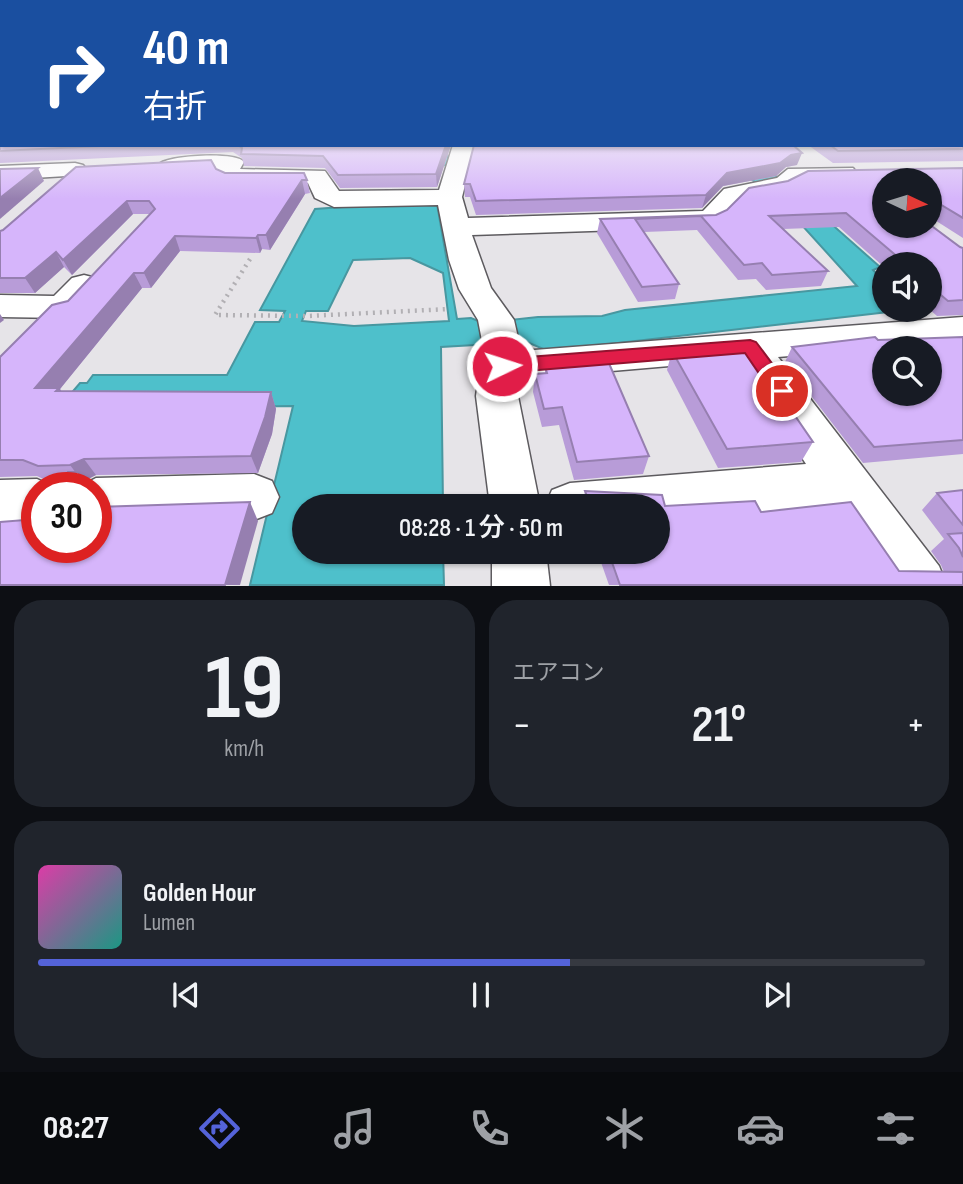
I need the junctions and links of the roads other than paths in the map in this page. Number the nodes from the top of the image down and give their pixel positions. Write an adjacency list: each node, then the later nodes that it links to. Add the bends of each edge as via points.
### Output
1 (799, 152): 8 (street)
2 (461, 157): 10 (street)
3 (141, 167): 10 (street, via 233,162 227,173 230,176 317,176 324,193 334,199)
4 (101, 169): 5 (street)
5 (75, 170): 6 (street); 9 (street)
6 (0, 173)
7 (868, 173): 8 (street)
8 (827, 174): 11 (street, via 796,174 768,187 733,194 711,219)
9 (47, 195)
10 (449, 197): 11 (street)
11 (455, 227): 15 (street, via 475,289)
12 (108, 260): 13 (street, via 63,307)
13 (0, 306)
14 (963, 329): 16 (street)
15 (500, 344): 16 (street); 18 (street, via 497,396)
16 (750, 346): 17 (street)
17 (846, 482): 20 (street); 26 (street)
18 (513, 494)
19 (254, 497): 21 (street)
20 (670, 497)
21 (112, 501)
22 (21, 502): 23 (street)
23 (0, 503)
24 (520, 564): 25 (street)
25 (521, 586)
26 (919, 586)

